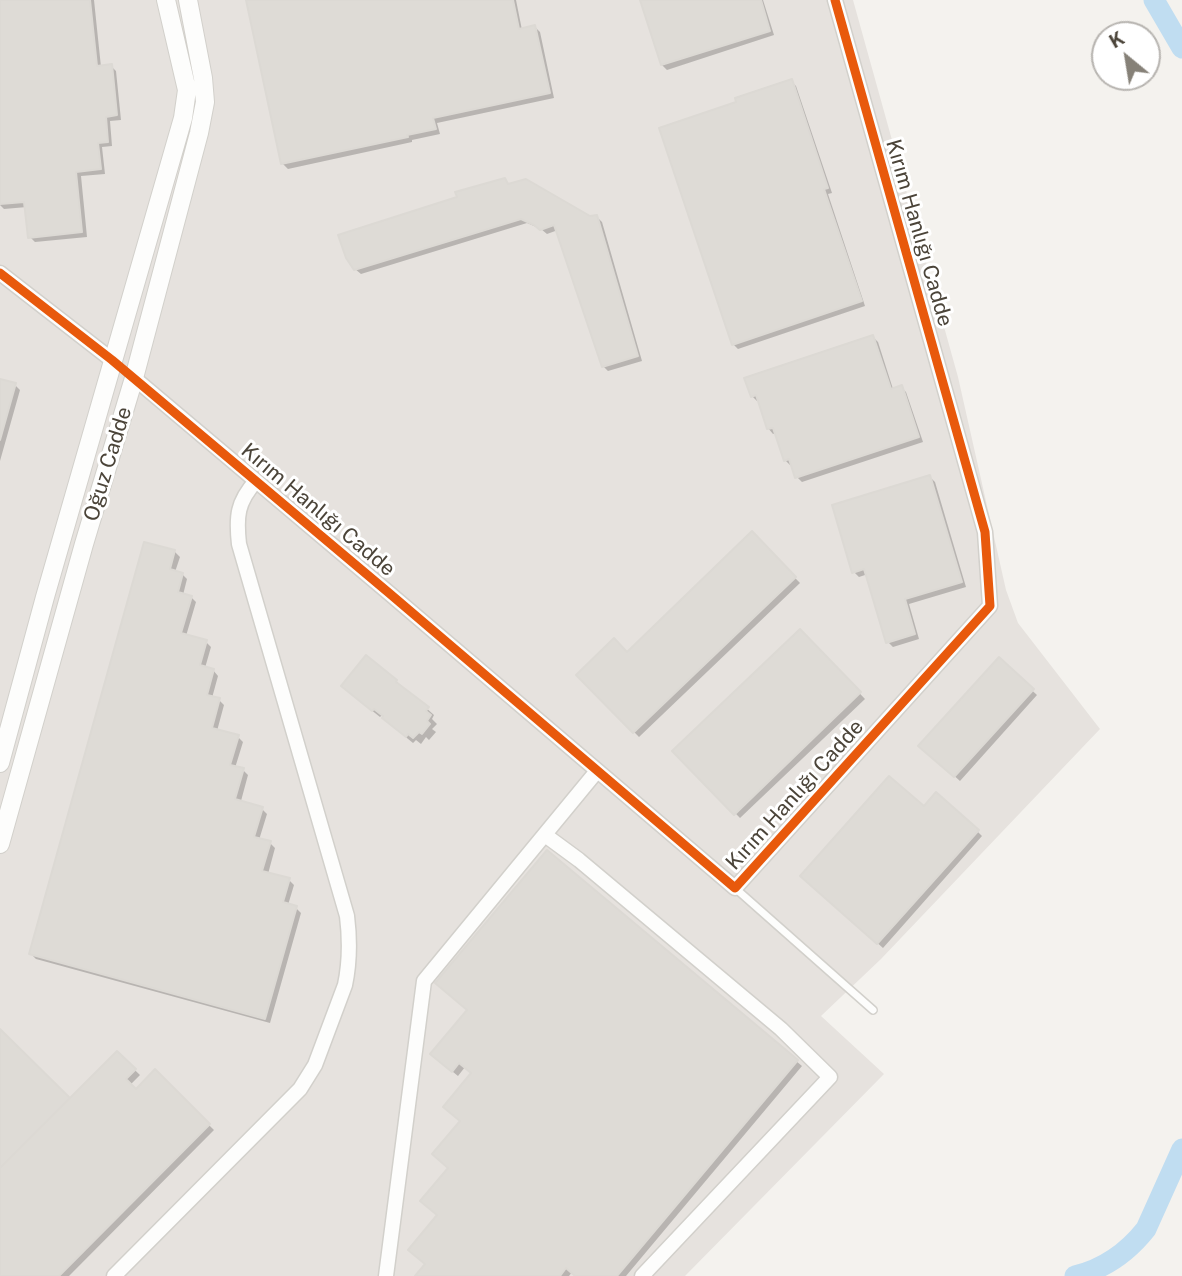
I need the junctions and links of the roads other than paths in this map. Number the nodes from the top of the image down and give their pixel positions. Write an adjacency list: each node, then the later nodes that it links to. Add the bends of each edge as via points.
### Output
1 (166, 0): 5 (street, Oğuz Cadde, via 187,90 183,118)
2 (188, 0): 6 (street, Oğuz Cadde, via 205,102)
3 (835, 0): 12 (street, Kırım Hanlığı Cadde, via 985,532 990,606)
4 (0, 273): 5 (street)
5 (112, 360): 6 (street); 8 (street, Oğuz Cadde)
6 (134, 378): 7 (street, Kırım Hanlığı Cadde); 11 (street, Oğuz Cadde)
7 (256, 481): 9 (street, Kırım Hanlığı Cadde); 14 (street, via 239,509 239,544 345,909 350,941 345,985 316,1065 300,1089)
8 (0, 763)
9 (597, 771): 10 (street); 12 (street, Kırım Hanlığı Cadde)
10 (545, 835): 15 (street, via 425,981); 16 (street, via 781,1029 830,1077)
11 (0, 844)
12 (735, 888): 13 (lane)
13 (873, 1010)
14 (114, 1276)
15 (386, 1276)
16 (642, 1276)

